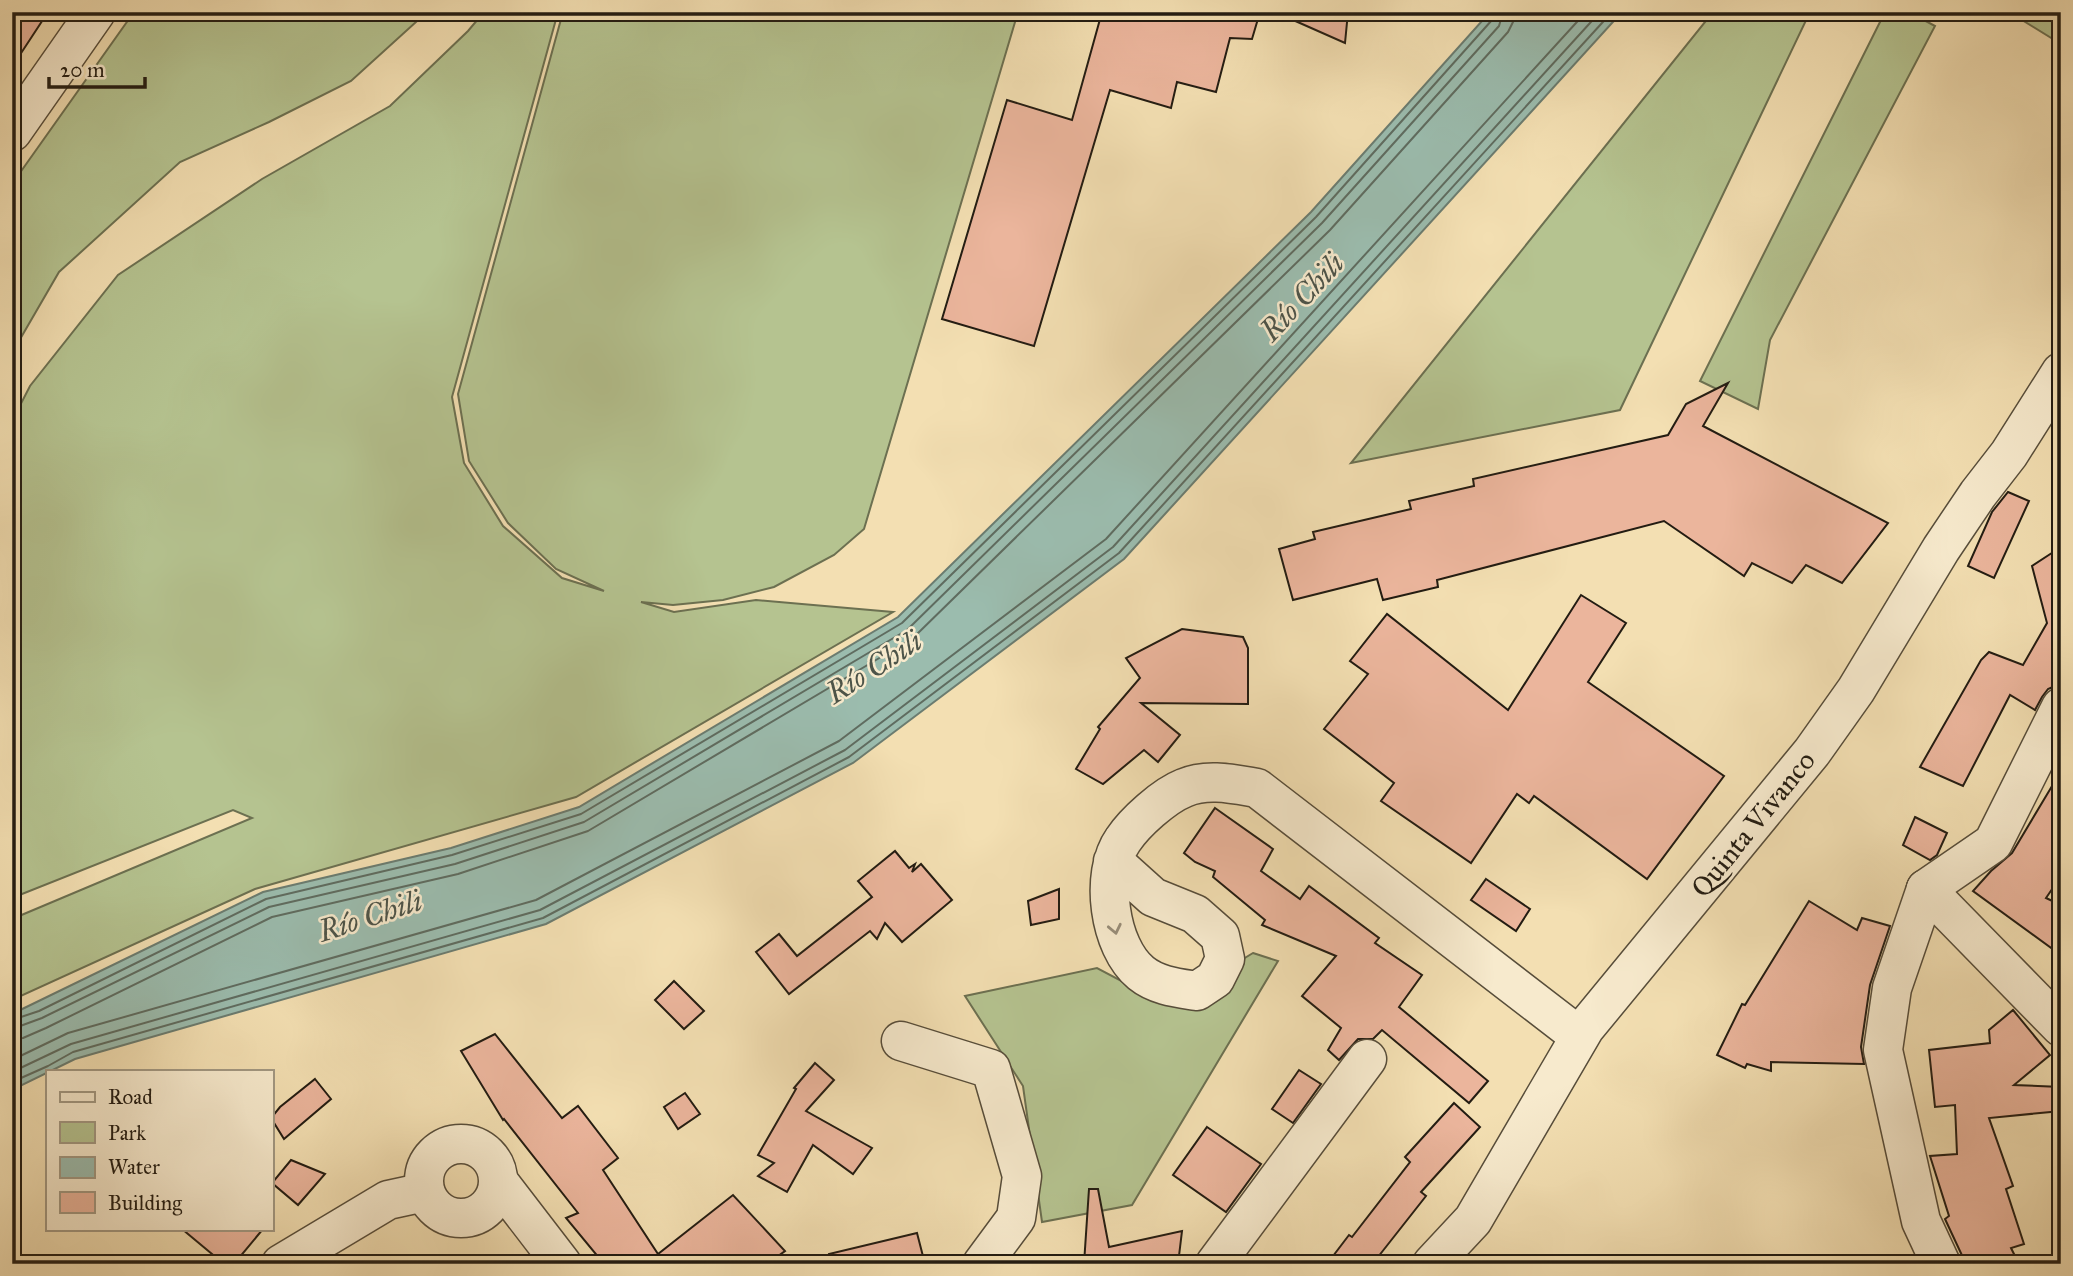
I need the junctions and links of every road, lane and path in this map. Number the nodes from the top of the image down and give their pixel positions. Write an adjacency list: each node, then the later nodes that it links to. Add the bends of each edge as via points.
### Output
1 (96, 12): 2 (street)
2 (12, 132)
3 (2061, 372): 8 (street, Quinta Vivanco, via 1812,752)
4 (2061, 707): 6 (street, via 1993,843)
5 (1113, 861): 8 (street, via 1131,831 1157,805 1184,788 1218,781 1257,788)
6 (1926, 889): 7 (street); 18 (street, via 1892,988 1883,1050 1922,1221)
7 (2061, 1027)
8 (1579, 1036): 17 (street, Quinta Vivanco, via 1473,1220)
9 (901, 1041): 15 (street, via 990,1069 1022,1176 1016,1218)
10 (1367, 1059): 16 (street)
11 (499, 1182): 12 (street, via 497,1194 483,1212 460,1219 438,1211); 12 (street, via 491,1158 481,1149 456,1143 443,1147 426,1166); 14 (street)
12 (425, 1192): 13 (street, via 388,1200)
13 (281, 1264)
14 (562, 1264)
15 (982, 1264)
16 (1215, 1264)
17 (1432, 1264)
18 (1941, 1264)

